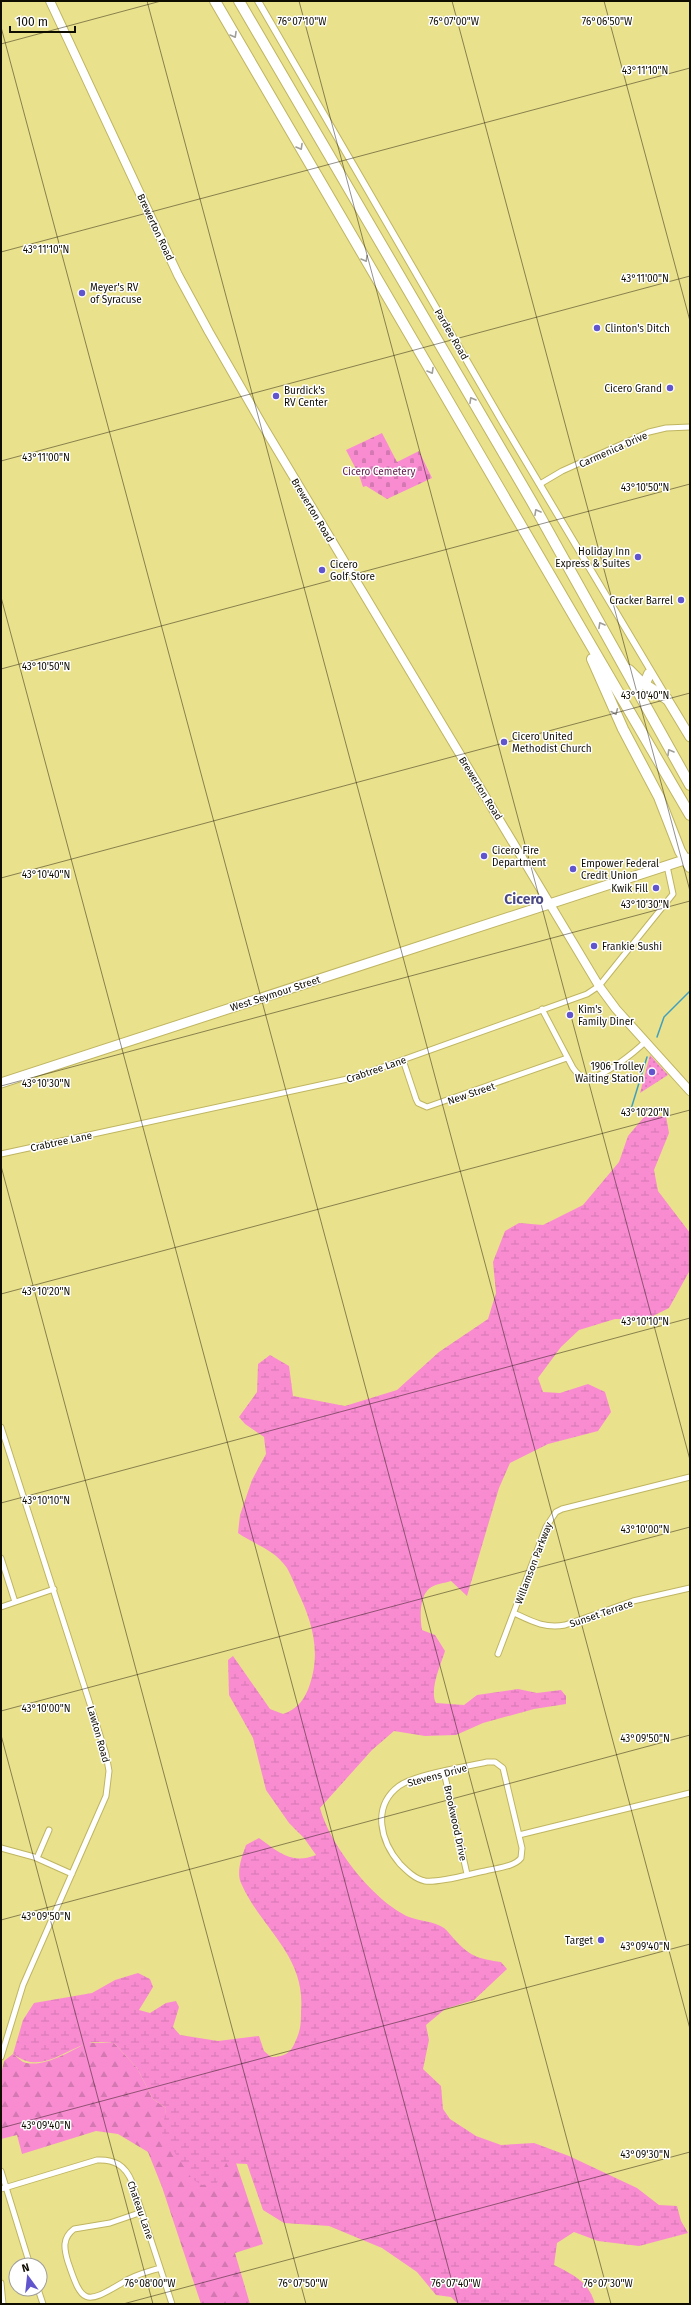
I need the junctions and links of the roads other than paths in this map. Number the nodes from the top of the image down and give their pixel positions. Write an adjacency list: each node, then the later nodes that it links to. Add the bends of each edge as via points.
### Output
1 (50, 1): 18 (main road, Brewerton Road, via 178,275 209,332)
2 (215, 1): 7 (highway, one-way to 7)
3 (239, 1): 8 (highway, one-way to 3, via 532,502)
4 (258, 1): 6 (street, Pardee Road)
5 (690, 427): 6 (street, Carmenica Drive, via 649,432 562,471)
6 (540, 484): 9 (street, Pardee Road)
7 (577, 624): 15 (highway); 16 (highway, one-way to 16, via 622,729 659,797)
8 (613, 648): 10 (highway); 14 (highway, one-way to 8)
9 (648, 670): 10 (highway, via 646,681); 11 (street, Pardee Road)
10 (641, 682): 11 (highway)
11 (664, 696): 12 (highway, Pardee Road); 13 (street, Pardee Road)
12 (690, 737)
13 (690, 743)
14 (690, 785)
15 (690, 815)
16 (688, 862): 17 (highway, West Seymour Street)
17 (667, 866): 18 (highway, West Seymour Street); 19 (street, Crabtree Lane, via 673,894)
18 (550, 903): 19 (main road, Brewerton Road); 24 (highway, West Seymour Street)
19 (599, 986): 20 (street, Crabtree Lane, via 587,994); 21 (main road, Brewerton Road, via 616,1009)
20 (542, 1009): 22 (street); 23 (street, Crabtree Lane)
21 (646, 1041): 22 (street, via 632,1053 590,1078 578,1074); 25 (main road, Brewerton Road)
22 (567, 1058): 23 (street, New Street, via 427,1107 418,1103)
23 (403, 1060): 26 (street, Crabtree Lane, via 319,1087)
24 (1, 1083)
25 (690, 1090)
26 (1, 1154)
27 (1, 1427): 31 (street, Lawton Road)
28 (690, 1477): 34 (street, Willamson Parkway, via 562,1508 556,1512 546,1527)
29 (1, 1558): 32 (street)
30 (690, 1588): 34 (street, Sunset Terrace, via 641,1599 552,1628)
31 (54, 1589): 32 (street); 42 (street, Lawton Road, via 106,1754 109,1771 106,1796)
32 (15, 1602): 33 (street)
33 (1, 1607)
34 (514, 1613): 35 (street, Willamson Parkway)
35 (498, 1654)
36 (444, 1772): 39 (street, Stevens Drive, via 487,1762 500,1765 506,1777); 43 (street, Brookwood Drive); 43 (street, Stevens Drive, via 405,1782 392,1793 383,1808 383,1835 396,1858 406,1870 418,1878 425,1881)
37 (690, 1793): 39 (street)
38 (49, 1830): 41 (street)
39 (519, 1835): 43 (street, Stevens Drive, via 522,1855 519,1861)
40 (1, 1848): 41 (street)
41 (37, 1858): 42 (street)
42 (72, 1874): 44 (street, Lawton Road, via 23,1985)
43 (467, 1874)
44 (1, 2058)
45 (1, 2171): 46 (street)
46 (3, 2189): 47 (street, Chateau Lane, via 96,2160 105,2160 119,2163 128,2173); 48 (street)
47 (142, 2212): 49 (street, Chateau Lane); 49 (street, via 110,2224 74,2229 65,2239 67,2259 76,2287 83,2296 91,2298 106,2294 134,2277)
48 (27, 2257)
49 (160, 2268): 52 (street, Chateau Lane)
50 (1, 2283): 51 (street)
51 (3, 2304)
52 (172, 2304)

